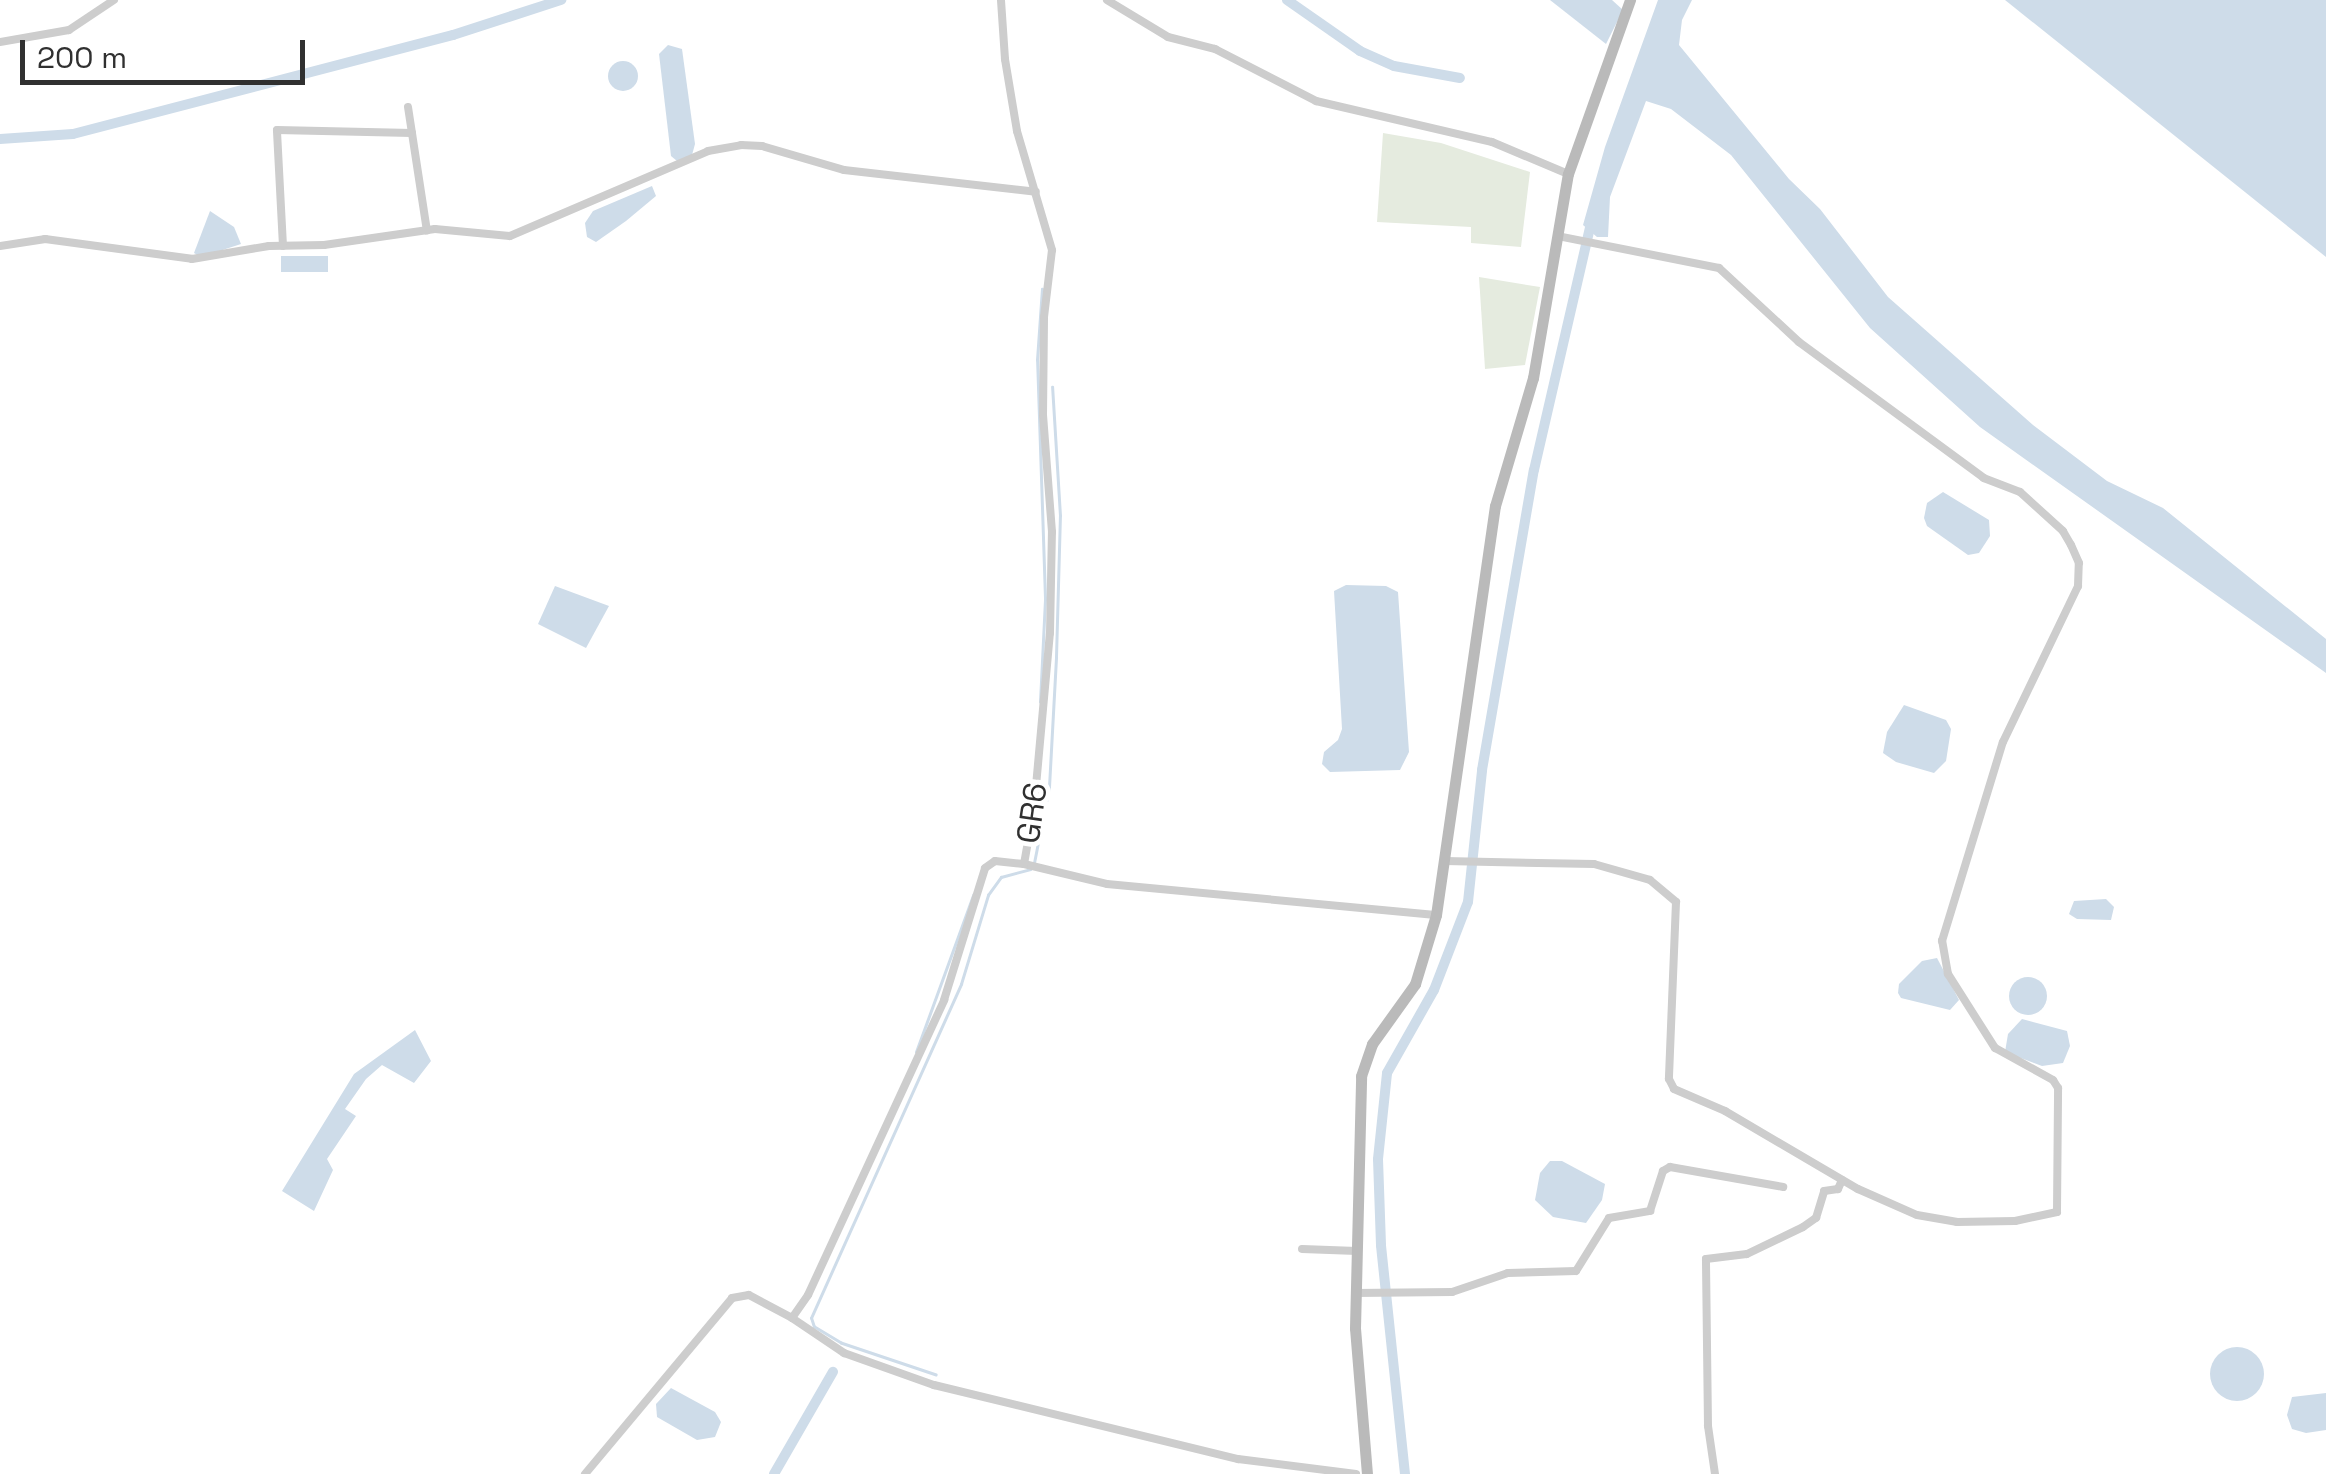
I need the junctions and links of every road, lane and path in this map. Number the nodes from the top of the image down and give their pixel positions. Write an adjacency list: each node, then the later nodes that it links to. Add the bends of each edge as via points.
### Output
1 (114, 0): 5 (street, via 69,30)
2 (1001, 0): 9 (street, GR6, via 1008,85)
3 (1107, 0): 8 (street, via 1168,37 1215,50 1316,101 1492,142)
4 (1630, 0): 8 (main road)
5 (0, 42)
6 (408, 107): 7 (street)
7 (412, 134): 10 (street); 13 (street, via 277,130)
8 (1568, 174): 11 (main road)
9 (1036, 192): 10 (street, via 844,170 741,145 708,151 510,236); 15 (street, GR6, via 1052,250 1043,415 1052,532 1046,698)
10 (427, 231): 13 (street)
11 (1563, 236): 14 (main road, via 1491,529); 17 (street, via 1719,268 1799,342 1984,478 2020,492 2063,531 2078,563 2075,593 2003,742 1942,941 1948,974 1995,1048 2058,1088 2057,1212 1957,1222 1917,1215)
12 (0, 246): 13 (street, via 45,238 192,259)
13 (283, 246)
14 (1449, 861): 16 (main road); 17 (street, via 1594,864 1637,874 1667,893 1676,902 1678,925 1671,1086)
15 (1024, 864): 16 (street, via 1123,886); 22 (street, GR6, via 985,868 938,1014)
16 (1436, 915): 20 (main road, via 1414,984 1365,1057)
17 (1842, 1180): 26 (street, via 1824,1191 1816,1218 1804,1227 1746,1254 1706,1259)
18 (1783, 1187): 21 (street, via 1670,1167 1650,1212 1609,1218 1582,1268 1508,1273 1452,1292)
19 (1302, 1249): 20 (street)
20 (1357, 1251): 21 (main road)
21 (1356, 1293): 25 (main road)
22 (792, 1318): 23 (street, via 749,1295 732,1298); 24 (street, via 844,1353 934,1385 1238,1458)
23 (585, 1474)
24 (1356, 1474)
25 (1367, 1474)
26 (1715, 1474)

